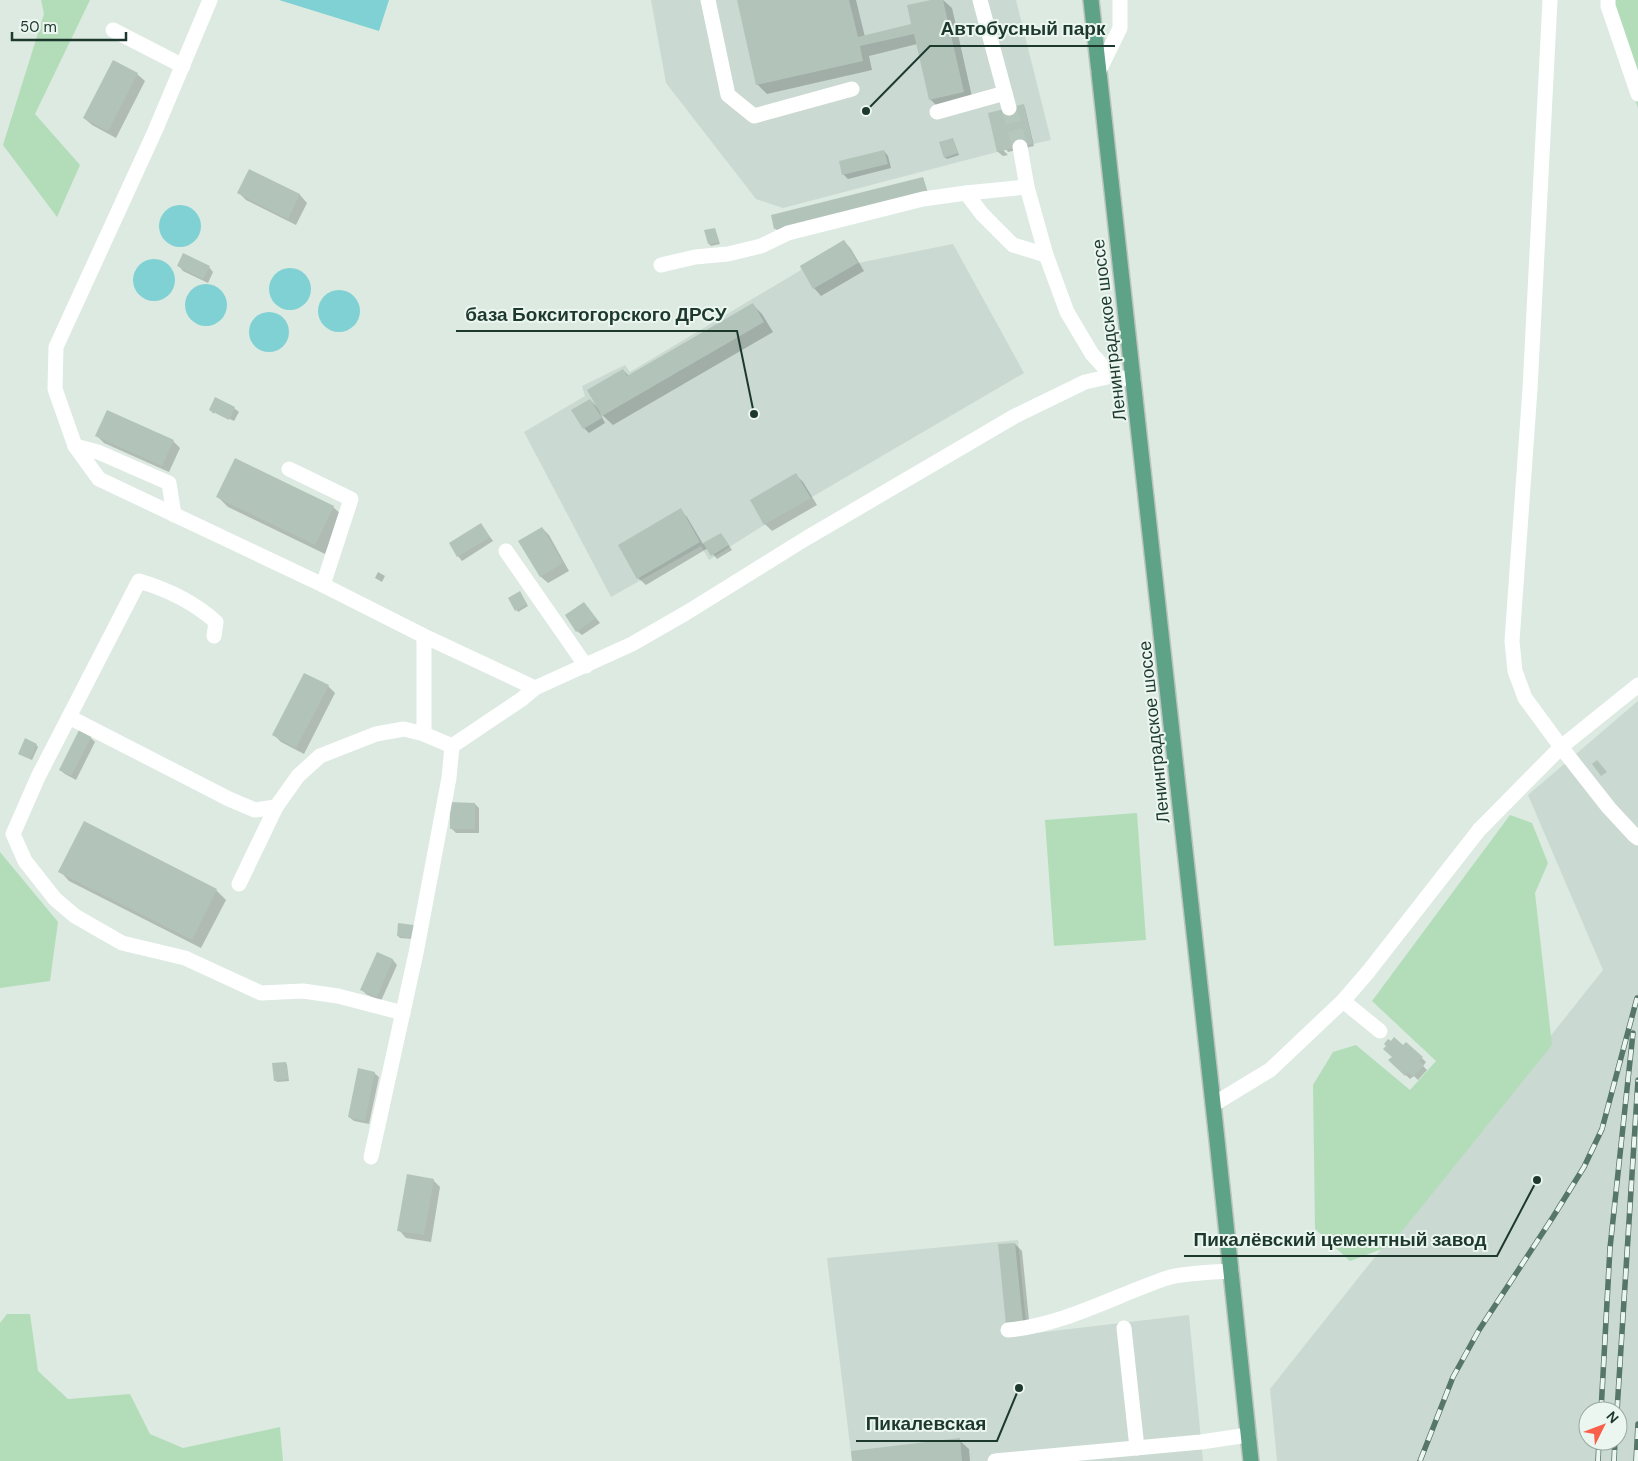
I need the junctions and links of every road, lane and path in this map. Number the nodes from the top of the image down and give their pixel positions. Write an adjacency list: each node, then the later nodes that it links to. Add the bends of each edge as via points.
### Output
1 (210, 0): 9 (street)
2 (708, 0): 11 (street, via 728,95 754,116)
3 (980, 0): 12 (street)
4 (1092, 0): 10 (main road, Ленинградское шоссе)
5 (1120, 0): 10 (street, via 1120,28)
6 (1550, 0): 36 (street, via 1530,389 1512,642 1515,671 1525,698)
7 (1608, 0): 13 (street)
8 (113, 30): 9 (street)
9 (183, 66): 23 (street, via 56,347 55,389)
10 (1099, 71): 22 (main road, Ленинградское шоссе)
11 (852, 89)
12 (1005, 93): 14 (street); 15 (street)
13 (1638, 94)
14 (1009, 108)
15 (937, 112)
16 (1020, 147): 17 (street)
17 (1027, 187): 18 (street); 19 (street)
18 (966, 193): 19 (street, via 1013,245); 20 (street, via 923,199 788,233 761,246 728,254)
19 (1046, 256): 21 (street, via 1067,312 1092,354)
20 (661, 265)
21 (1112, 376): 22 (street); 30 (street, via 1085,382 1015,416 678,618)
22 (1134, 380): 43 (main road, Ленинградское шоссе)
23 (75, 446): 25 (street, via 99,479); 25 (street, via 98,452 170,483)
24 (289, 469): 27 (street, via 350,499)
25 (174, 515): 27 (street)
26 (506, 551): 30 (street)
27 (323, 585): 29 (street)
28 (214, 636): 33 (street, via 216,622 203,610 154,585 139,581)
29 (424, 636): 32 (street); 34 (street)
30 (586, 666): 32 (street)
31 (1638, 685): 36 (street)
32 (535, 688): 35 (street)
33 (69, 717): 37 (street, via 229,799 255,810); 41 (street, via 13,834 25,861 55,899 75,916 122,943 185,958 261,993 303,992 338,996)
34 (424, 734): 35 (street); 37 (street, via 404,729 376,734 320,756 298,776)
35 (452, 746): 41 (street, via 449,778)
36 (1561, 747): 38 (street, via 1609,808); 40 (street, via 1479,830)
37 (276, 807): 39 (street)
38 (1638, 838)
39 (239, 884)
40 (1343, 1001): 42 (street); 43 (street, via 1270,1070)
41 (403, 1013): 44 (street)
42 (1380, 1031)
43 (1214, 1104): 45 (main road, Ленинградское шоссе)
44 (371, 1157)
45 (1231, 1270): 47 (street, via 1169,1277 1098,1306 1026,1328); 48 (main road, Ленинградское шоссе)
46 (1124, 1328): 49 (street)
47 (1008, 1330)
48 (1248, 1435): 49 (street); 51 (main road, Ленинградское шоссе)
49 (1137, 1448): 50 (street)
50 (995, 1461)
51 (1251, 1461)

